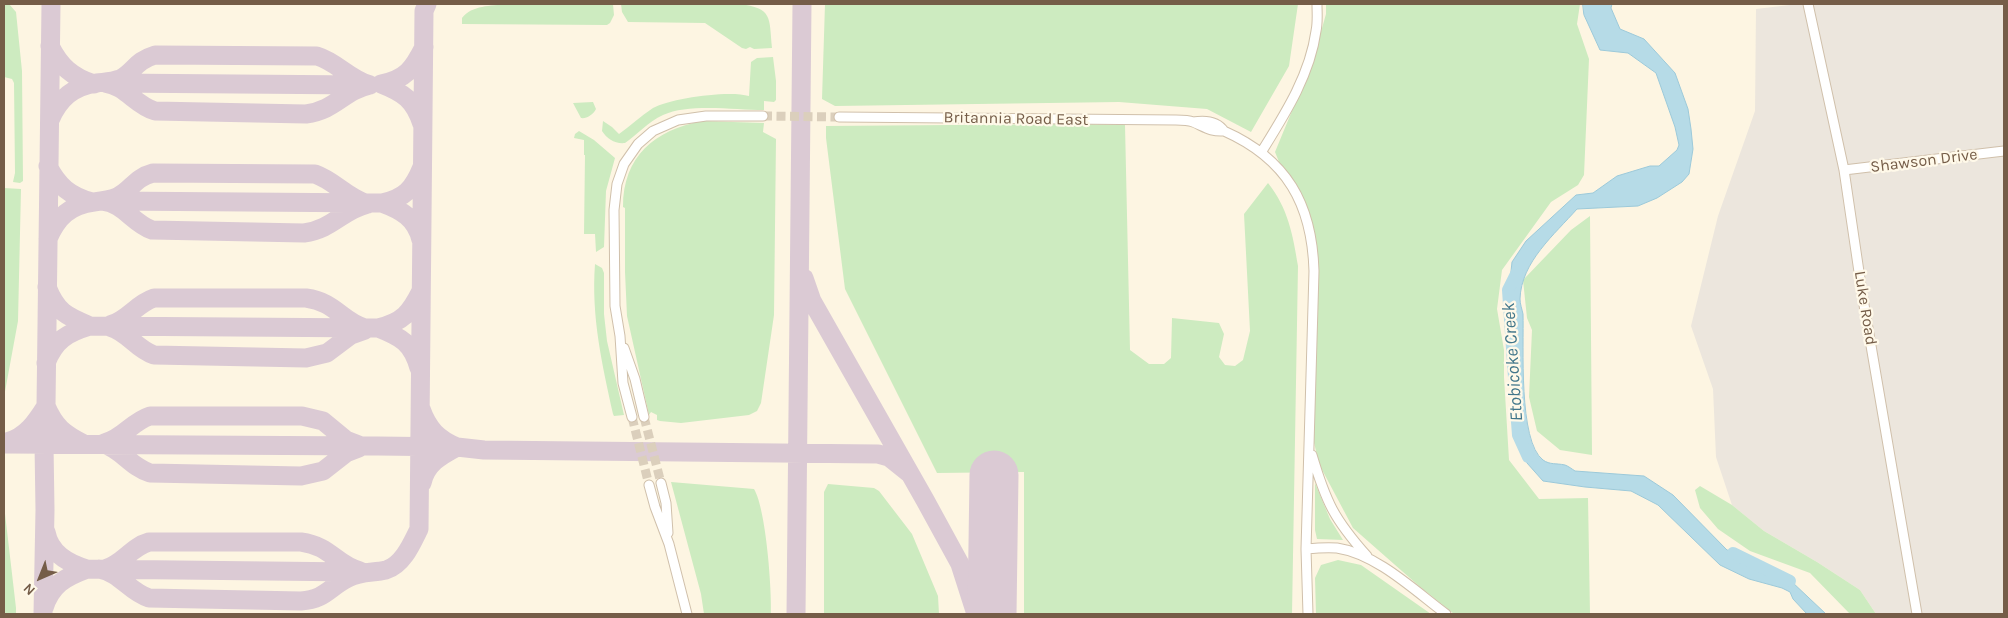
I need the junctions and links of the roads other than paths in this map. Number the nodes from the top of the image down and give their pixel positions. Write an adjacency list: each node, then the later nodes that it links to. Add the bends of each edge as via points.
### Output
1 (1317, 4): 5 (street, via 1316,30 1307,65 1293,99)
2 (1808, 4): 7 (street, Luke Road)
3 (763, 116): 8 (street, via 706,116 678,120 653,131 638,144 624,164 617,184 614,210 615,306)
4 (839, 117): 5 (street, Britannia Road East, via 1176,120 1193,122 1216,132 1224,131)
5 (1262, 151): 11 (street, Britannia Road East, via 1296,193 1313,244)
6 (2004, 151): 7 (street, Shawson Drive)
7 (1844, 170): 20 (street, Luke Road, via 1864,308)
8 (620, 336): 9 (street, via 623,383); 10 (street)
9 (632, 417)
10 (644, 417)
11 (1309, 446): 15 (street, Britannia Road East); 16 (street, via 1322,490 1335,516)
12 (661, 483): 14 (street)
13 (650, 484): 14 (street)
14 (669, 544): 17 (street)
15 (1306, 549): 16 (street, via 1336,548); 18 (street, Britannia Road East)
16 (1371, 559): 19 (street)
17 (687, 614)
18 (1308, 614)
19 (1446, 614)
20 (1917, 614)

